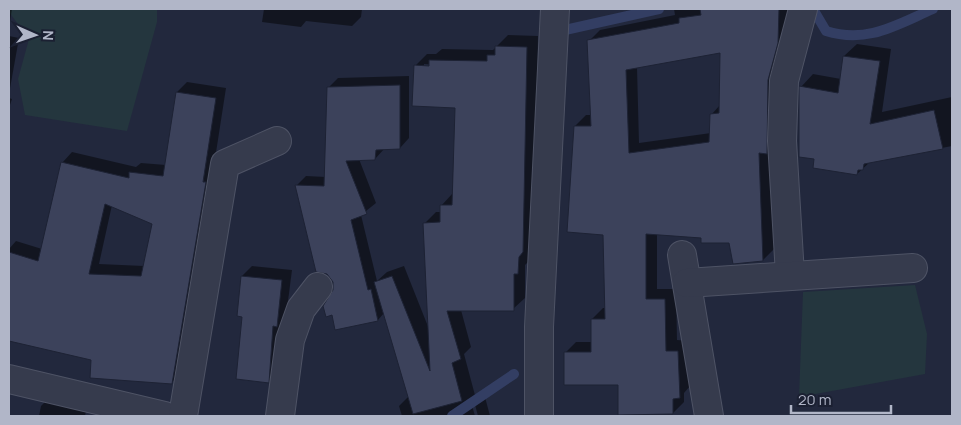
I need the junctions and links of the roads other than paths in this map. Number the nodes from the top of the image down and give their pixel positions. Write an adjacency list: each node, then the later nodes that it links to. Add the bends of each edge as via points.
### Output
1 (555, 9): 13 (street, via 540,317)
2 (803, 9): 6 (street, via 784,81 782,141)
3 (277, 141): 11 (street, via 226,164)
4 (682, 255): 7 (street)
5 (913, 268): 6 (street)
6 (790, 275): 7 (street)
7 (687, 283): 14 (street)
8 (318, 287): 12 (street, via 301,309 290,340)
9 (11, 386): 10 (street)
10 (165, 416)
11 (183, 416)
12 (280, 416)
13 (539, 416)
14 (709, 416)

